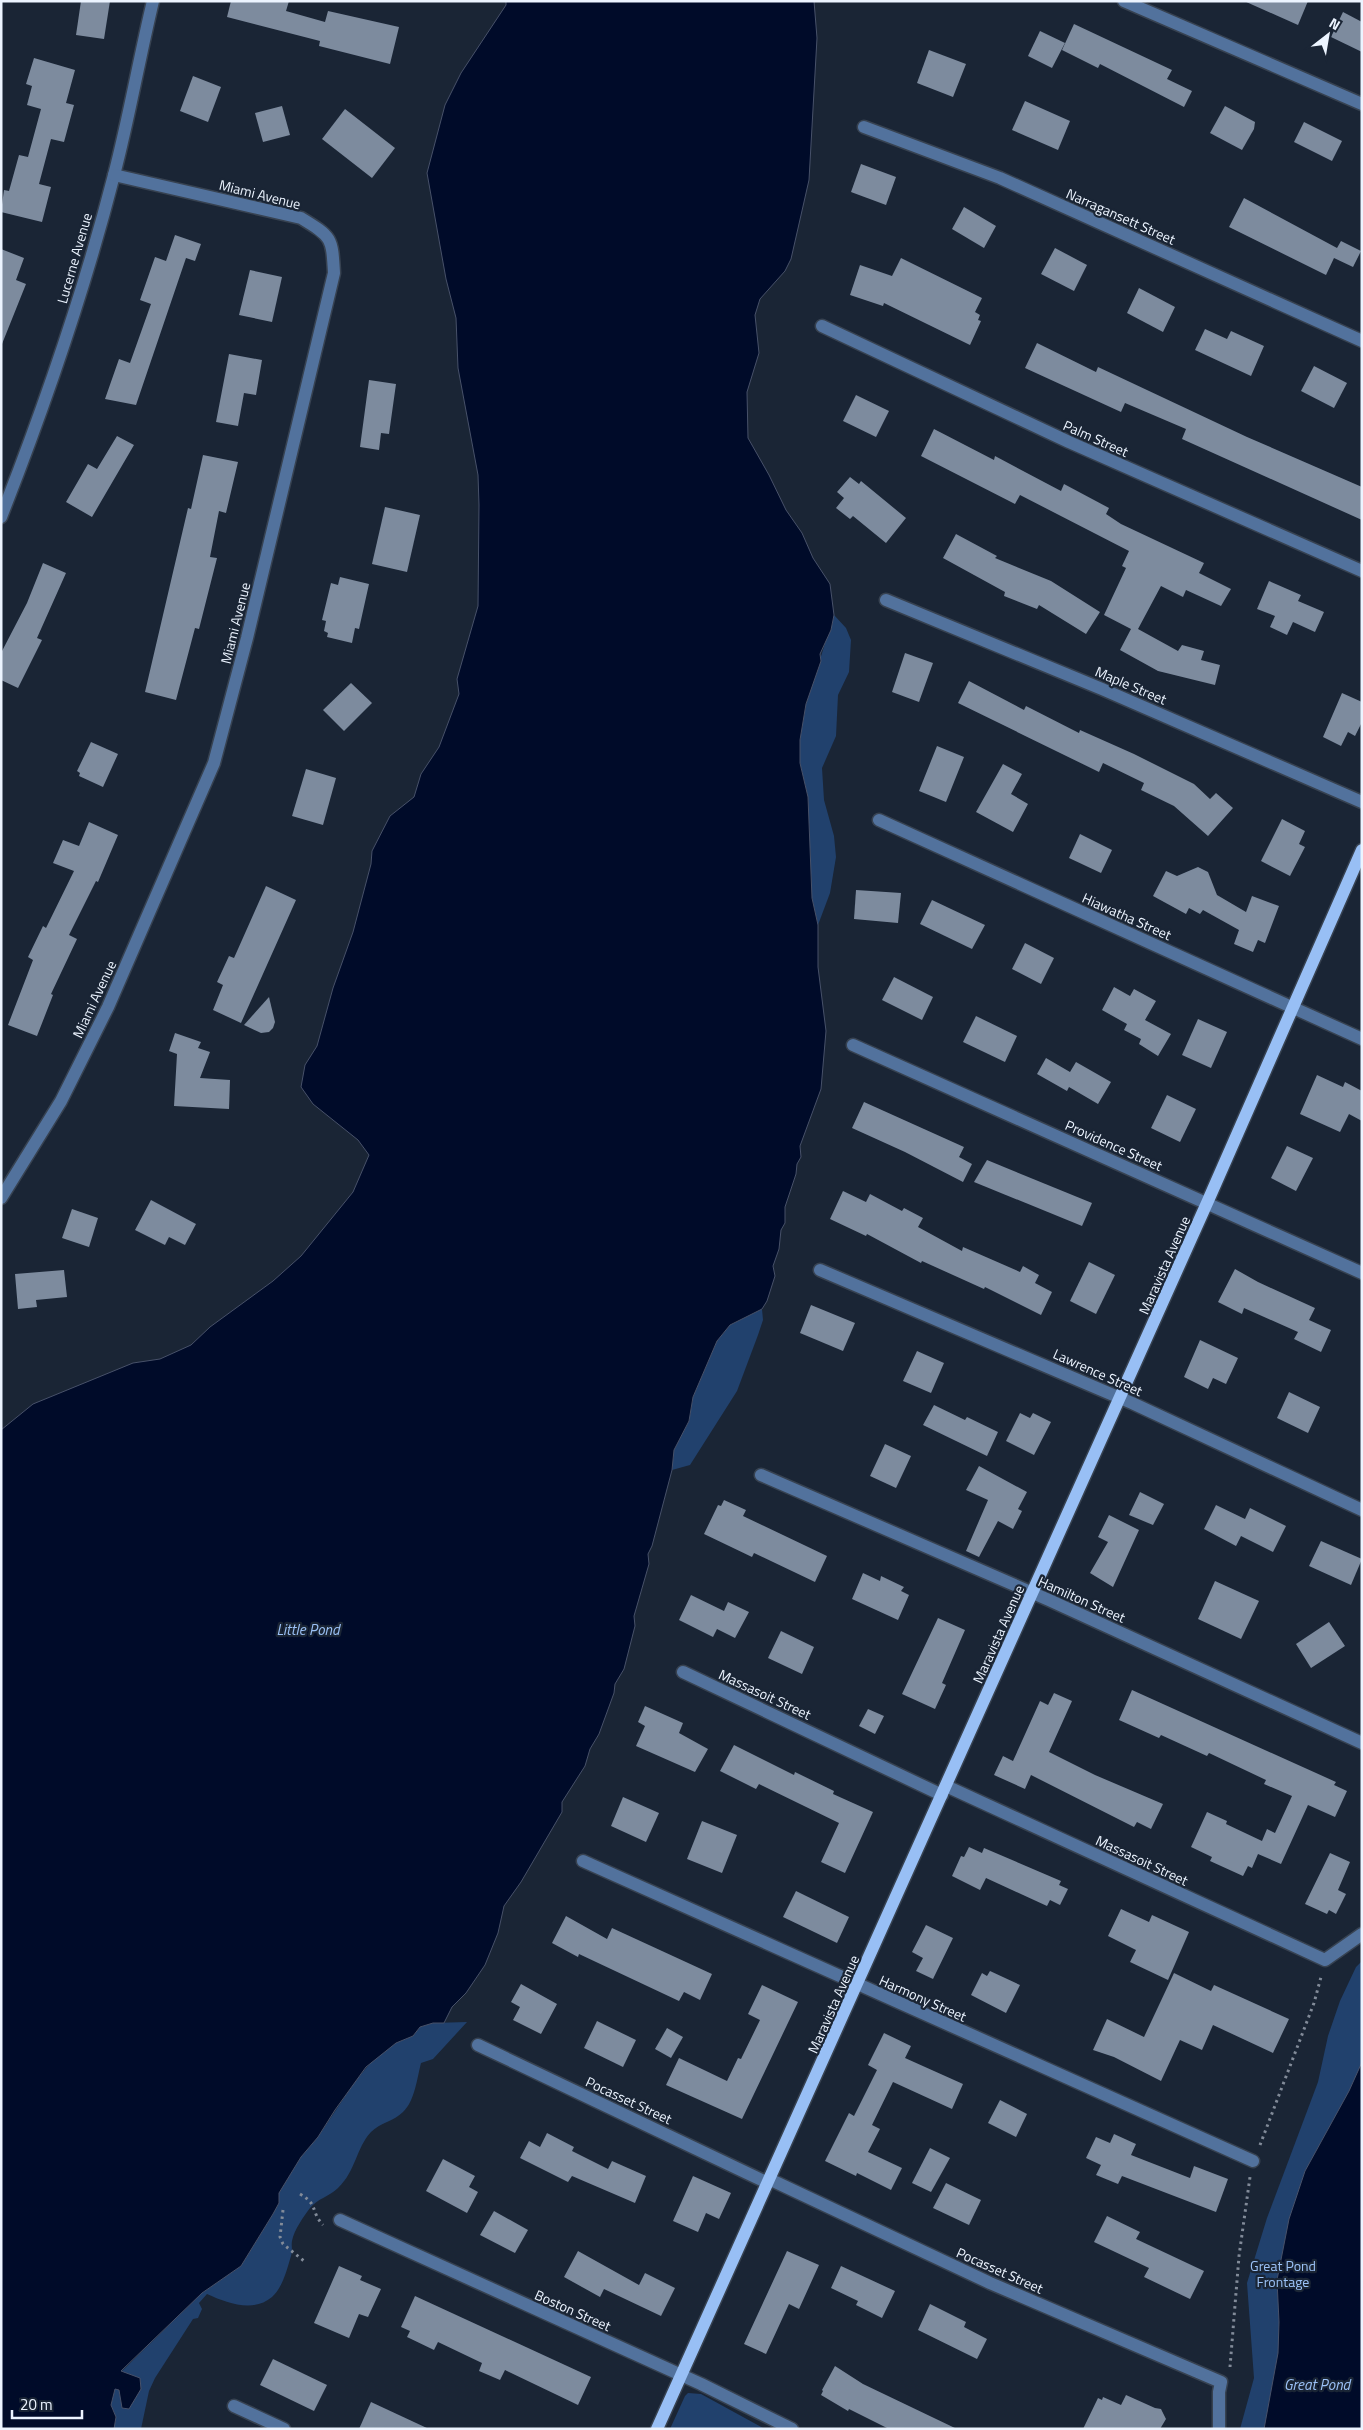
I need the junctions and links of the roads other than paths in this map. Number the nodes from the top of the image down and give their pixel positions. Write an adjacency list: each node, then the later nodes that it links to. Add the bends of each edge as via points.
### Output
1 (153, 1): 5 (street, Lucerne Avenue)
2 (1124, 1): 3 (street)
3 (1362, 104)
4 (864, 127): 7 (street, Narragansett Street, via 1000,178)
5 (114, 175): 8 (street, Lucerne Avenue, via 43,409); 17 (street, Miami Avenue, via 301,218 326,234 333,249 334,273 248,638 214,763 108,1007 61,1101)
6 (822, 326): 9 (street, Palm Street, via 1069,442)
7 (1362, 341)
8 (1, 517)
9 (1362, 571)
10 (886, 600): 11 (street, Maple Street)
11 (1362, 802)
12 (879, 820): 14 (street, Hiawatha Street)
13 (1362, 850): 14 (main road, Maravista Avenue)
14 (1292, 1007): 15 (street, Hiawatha Street); 18 (main road, Maravista Avenue)
15 (1362, 1039)
16 (854, 1045): 18 (street, Providence Street)
17 (1, 1198)
18 (1207, 1203): 20 (street, Providence Street); 21 (main road, Maravista Avenue)
19 (820, 1270): 21 (street, Lawrence Street)
20 (1362, 1273)
21 (1120, 1398): 23 (street, Lawrence Street); 24 (main road, Maravista Avenue)
22 (762, 1475): 24 (street, Hamilton Street)
23 (1362, 1510)
24 (1032, 1594): 26 (street, Hamilton Street); 27 (main road, Maravista Avenue)
25 (683, 1672): 27 (street, Massasoit Street)
26 (1362, 1743)
27 (944, 1791): 29 (street, Massasoit Street, via 1325,1960); 30 (main road, Maravista Avenue)
28 (582, 1861): 30 (street, Harmony Street)
29 (1362, 1934)
30 (858, 1985): 32 (street, Harmony Street); 33 (main road, Maravista Avenue)
31 (478, 2045): 33 (street, Pocasset Street)
32 (1253, 2161)
33 (768, 2181): 35 (main road, Maravista Avenue); 40 (street, Pocasset Street, via 990,2283 1221,2382)
34 (340, 2220): 35 (street, Boston Street)
35 (681, 2375): 38 (main road, Maravista Avenue); 39 (street, Boston Street)
36 (234, 2406): 37 (street)
37 (284, 2429)
38 (657, 2429)
39 (792, 2429)
40 (1219, 2429)

